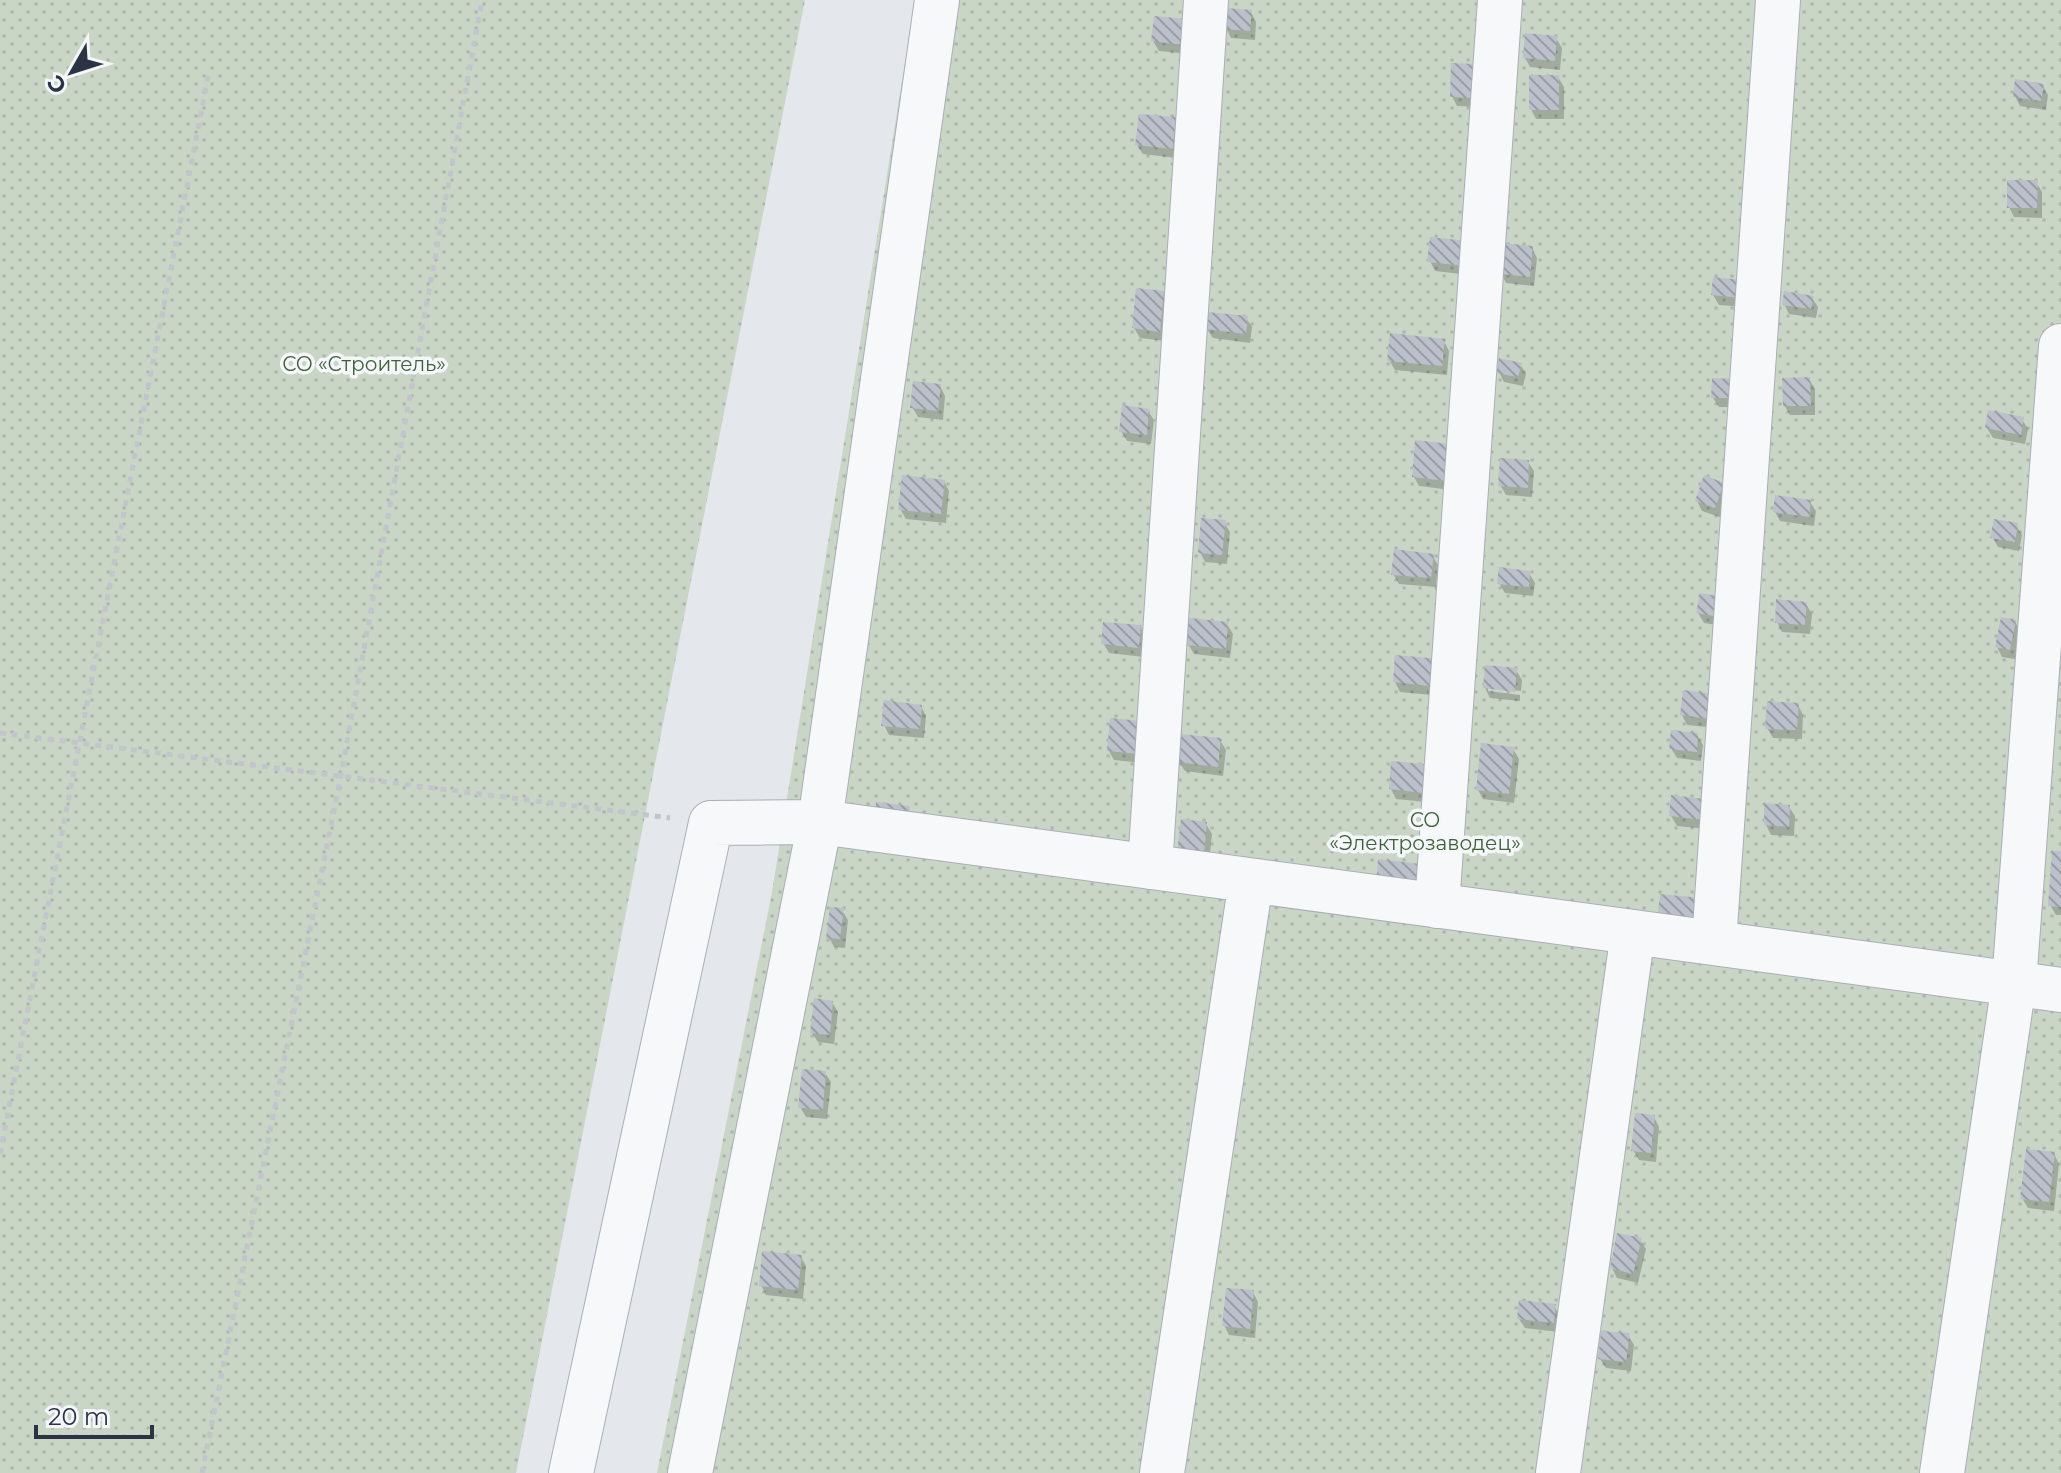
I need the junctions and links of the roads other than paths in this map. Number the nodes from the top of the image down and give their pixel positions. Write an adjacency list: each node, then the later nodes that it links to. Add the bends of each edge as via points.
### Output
1 (937, 0): 6 (lane)
2 (1206, 0): 7 (lane)
3 (1500, 0): 9 (lane)
4 (1778, 0): 11 (lane)
5 (2061, 346): 12 (lane)
6 (820, 822): 7 (lane); 14 (lane, via 711,823); 15 (lane)
7 (1150, 867): 8 (lane)
8 (1251, 881): 9 (lane); 16 (lane)
9 (1437, 906): 10 (lane)
10 (1633, 932): 11 (lane); 17 (lane)
11 (1714, 943): 12 (lane)
12 (2014, 983): 13 (lane); 18 (lane)
13 (2061, 990)
14 (571, 1473)
15 (690, 1473)
16 (1162, 1473)
17 (1558, 1473)
18 (1942, 1473)

